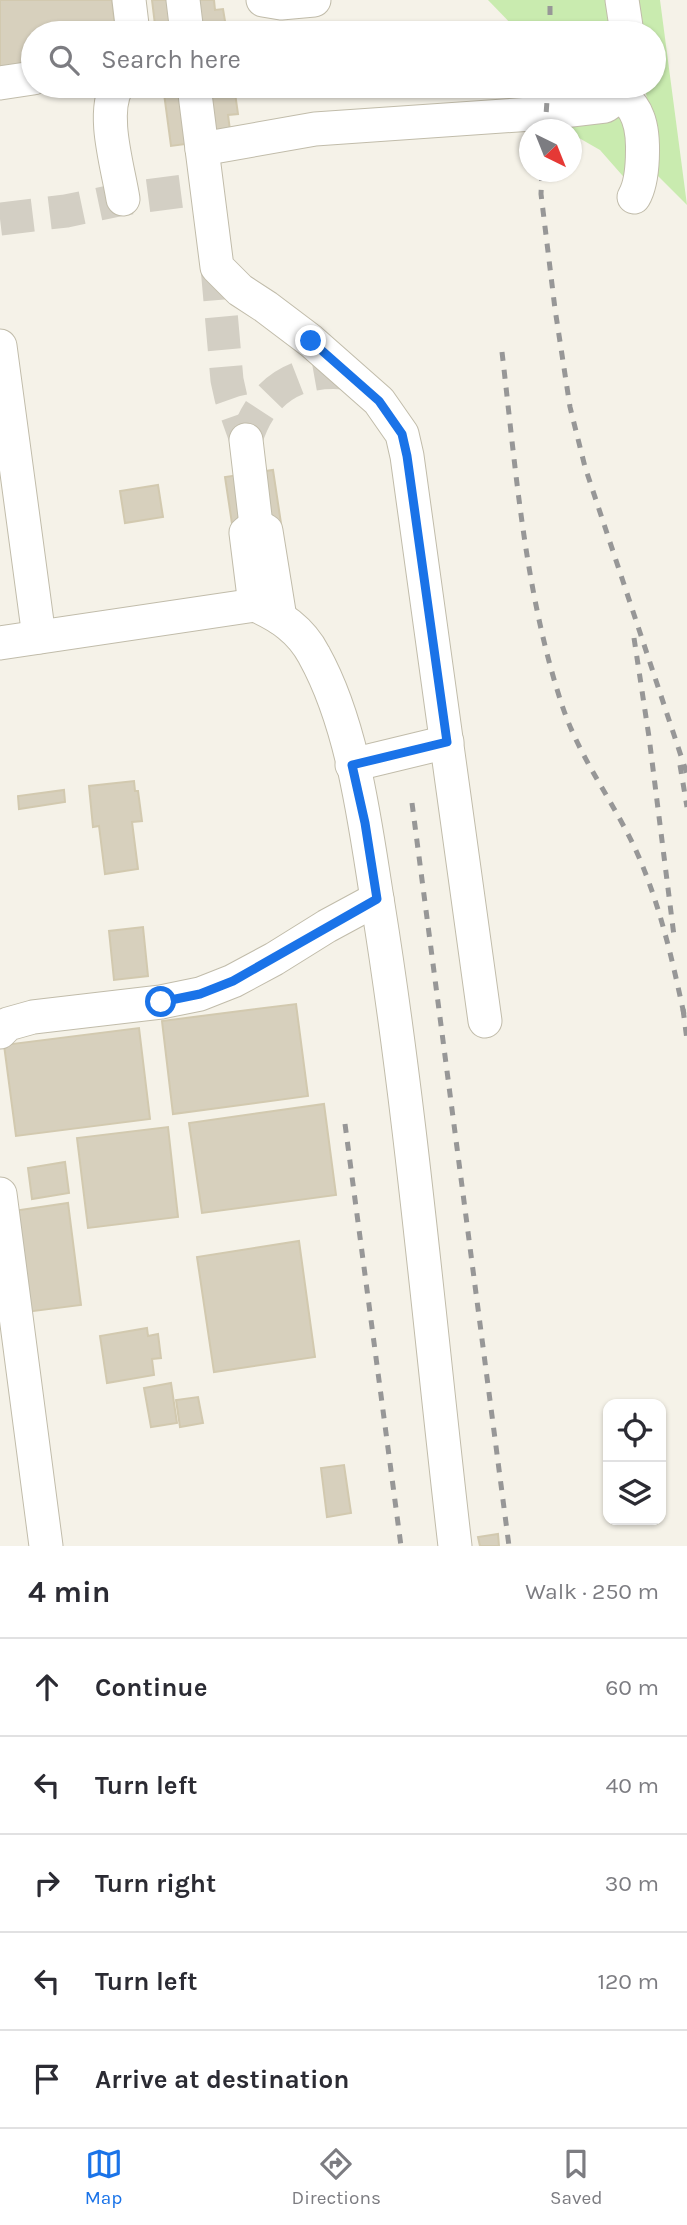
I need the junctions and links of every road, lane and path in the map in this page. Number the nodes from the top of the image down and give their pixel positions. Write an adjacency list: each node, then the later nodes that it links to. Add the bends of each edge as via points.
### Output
1 (129, 0): 6 (lane)
2 (183, 0): 7 (lane)
3 (263, 0): 4 (lane)
4 (314, 0)
5 (622, 0): 8 (lane)
6 (132, 21)
7 (186, 21)
8 (625, 21)
9 (21, 80): 10 (lane)
10 (0, 83)
11 (111, 98): 17 (lane)
12 (196, 98): 15 (lane)
13 (614, 98): 15 (lane, via 605,106 315,129)
14 (628, 98): 16 (lane, via 641,130 641,165)
15 (202, 149): 23 (lane, via 217,267 379,401 402,434)
16 (634, 197)
17 (123, 199)
18 (0, 346): 21 (lane)
19 (246, 440): 20 (lane, via 256,525 266,531)
20 (267, 612): 21 (lane); 24 (lane, via 297,631 314,654 332,695)
21 (39, 638): 22 (lane)
22 (0, 643)
23 (447, 742): 24 (lane); 26 (lane)
24 (352, 765): 25 (lane)
25 (377, 899): 27 (lane, via 264,965 200,994 33,1017 8,1024); 30 (lane)
26 (485, 1021)
27 (0, 1032)
28 (0, 1194): 29 (lane)
29 (46, 1546)
30 (455, 1546)

